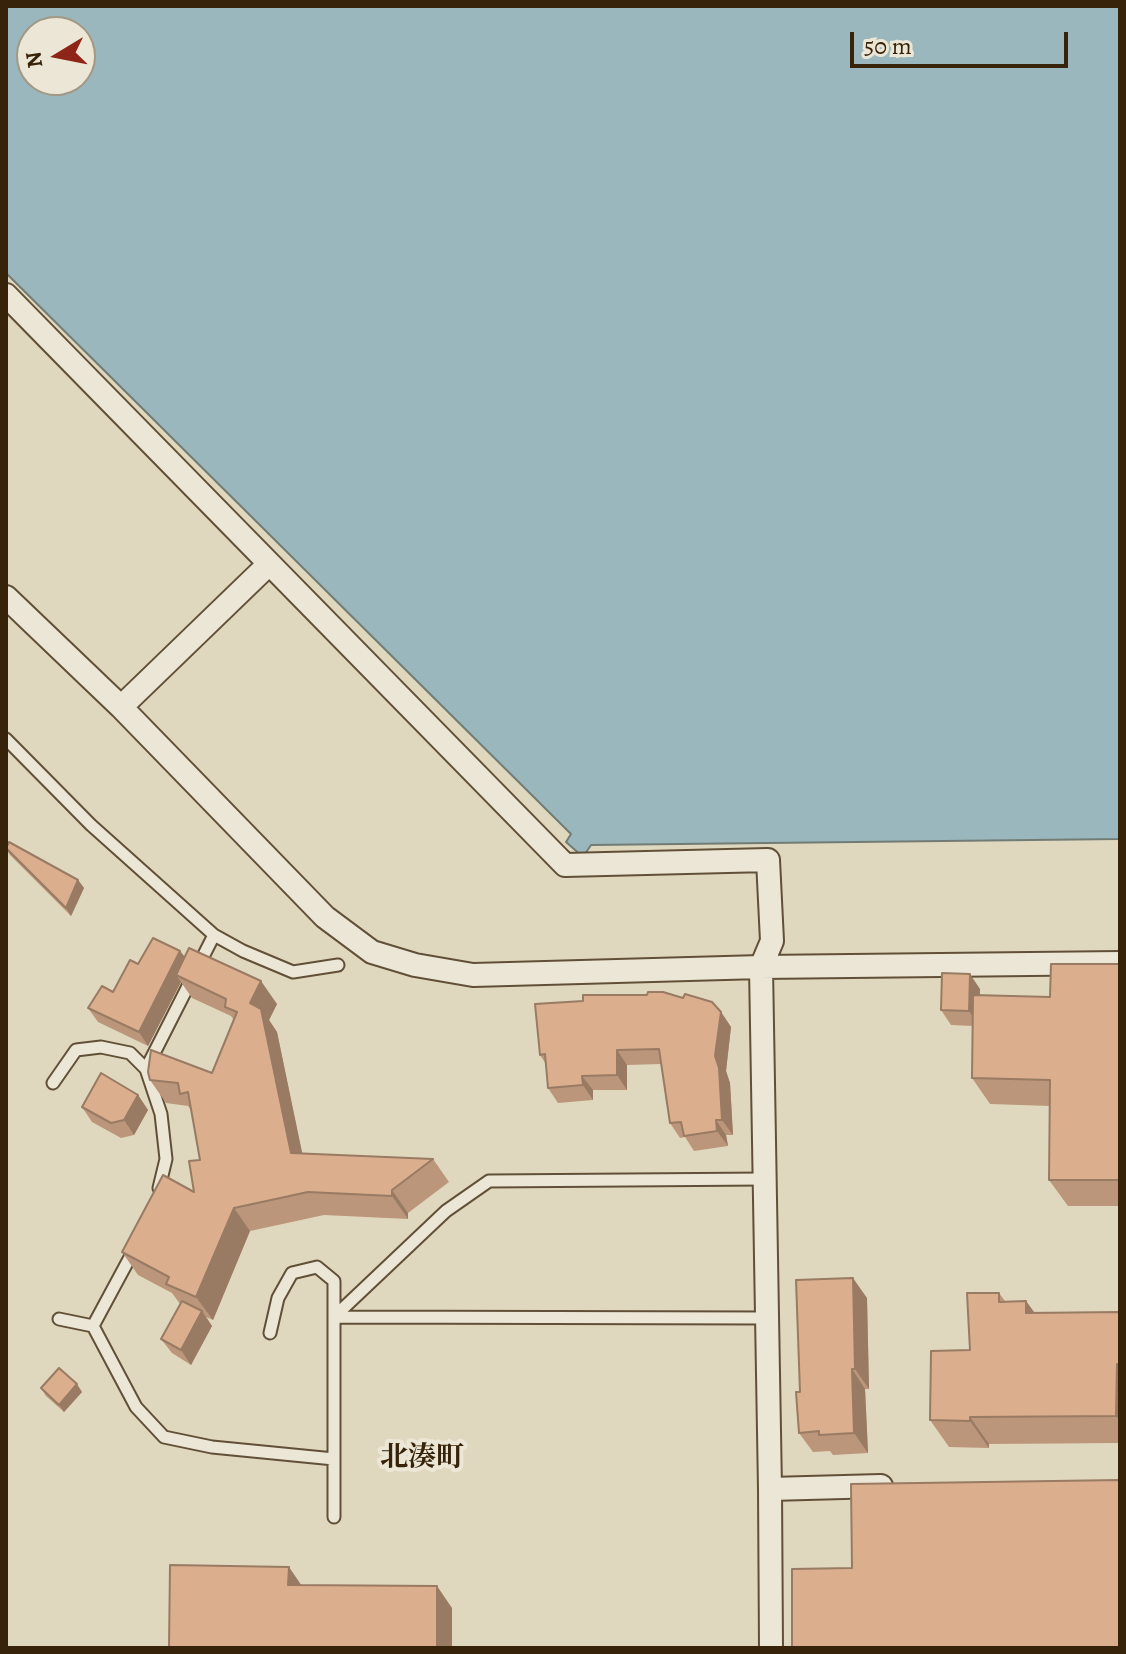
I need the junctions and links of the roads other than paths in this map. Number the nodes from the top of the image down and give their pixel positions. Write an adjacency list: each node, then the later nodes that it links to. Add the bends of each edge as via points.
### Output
1 (6, 295): 2 (street)
2 (269, 564): 4 (street); 9 (street, via 565,865 768,860 772,941)
3 (6, 597): 4 (street)
4 (121, 707): 9 (street, via 325,917 372,952 473,975)
5 (6, 739): 6 (lane, via 91,825)
6 (214, 935): 8 (lane, via 293,972); 10 (lane)
7 (1120, 963): 9 (street)
8 (338, 965)
9 (761, 967): 12 (street)
10 (146, 1069): 11 (lane, via 130,1053 101,1047 76,1050); 13 (lane, via 161,1114 166,1159)
11 (53, 1083)
12 (765, 1179): 15 (lane, via 489,1181 446,1211); 16 (street)
13 (156, 1203)
14 (138, 1244): 18 (lane)
15 (334, 1317): 16 (lane); 19 (lane, via 334,1281 317,1267 292,1273 278,1298); 20 (lane)
16 (767, 1318): 22 (street)
17 (59, 1319): 18 (lane)
18 (93, 1326): 20 (lane, via 136,1407 164,1437)
19 (270, 1333)
20 (334, 1459): 23 (lane)
21 (908, 1486): 22 (street)
22 (770, 1489): 24 (street)
23 (334, 1517)
24 (771, 1648)

